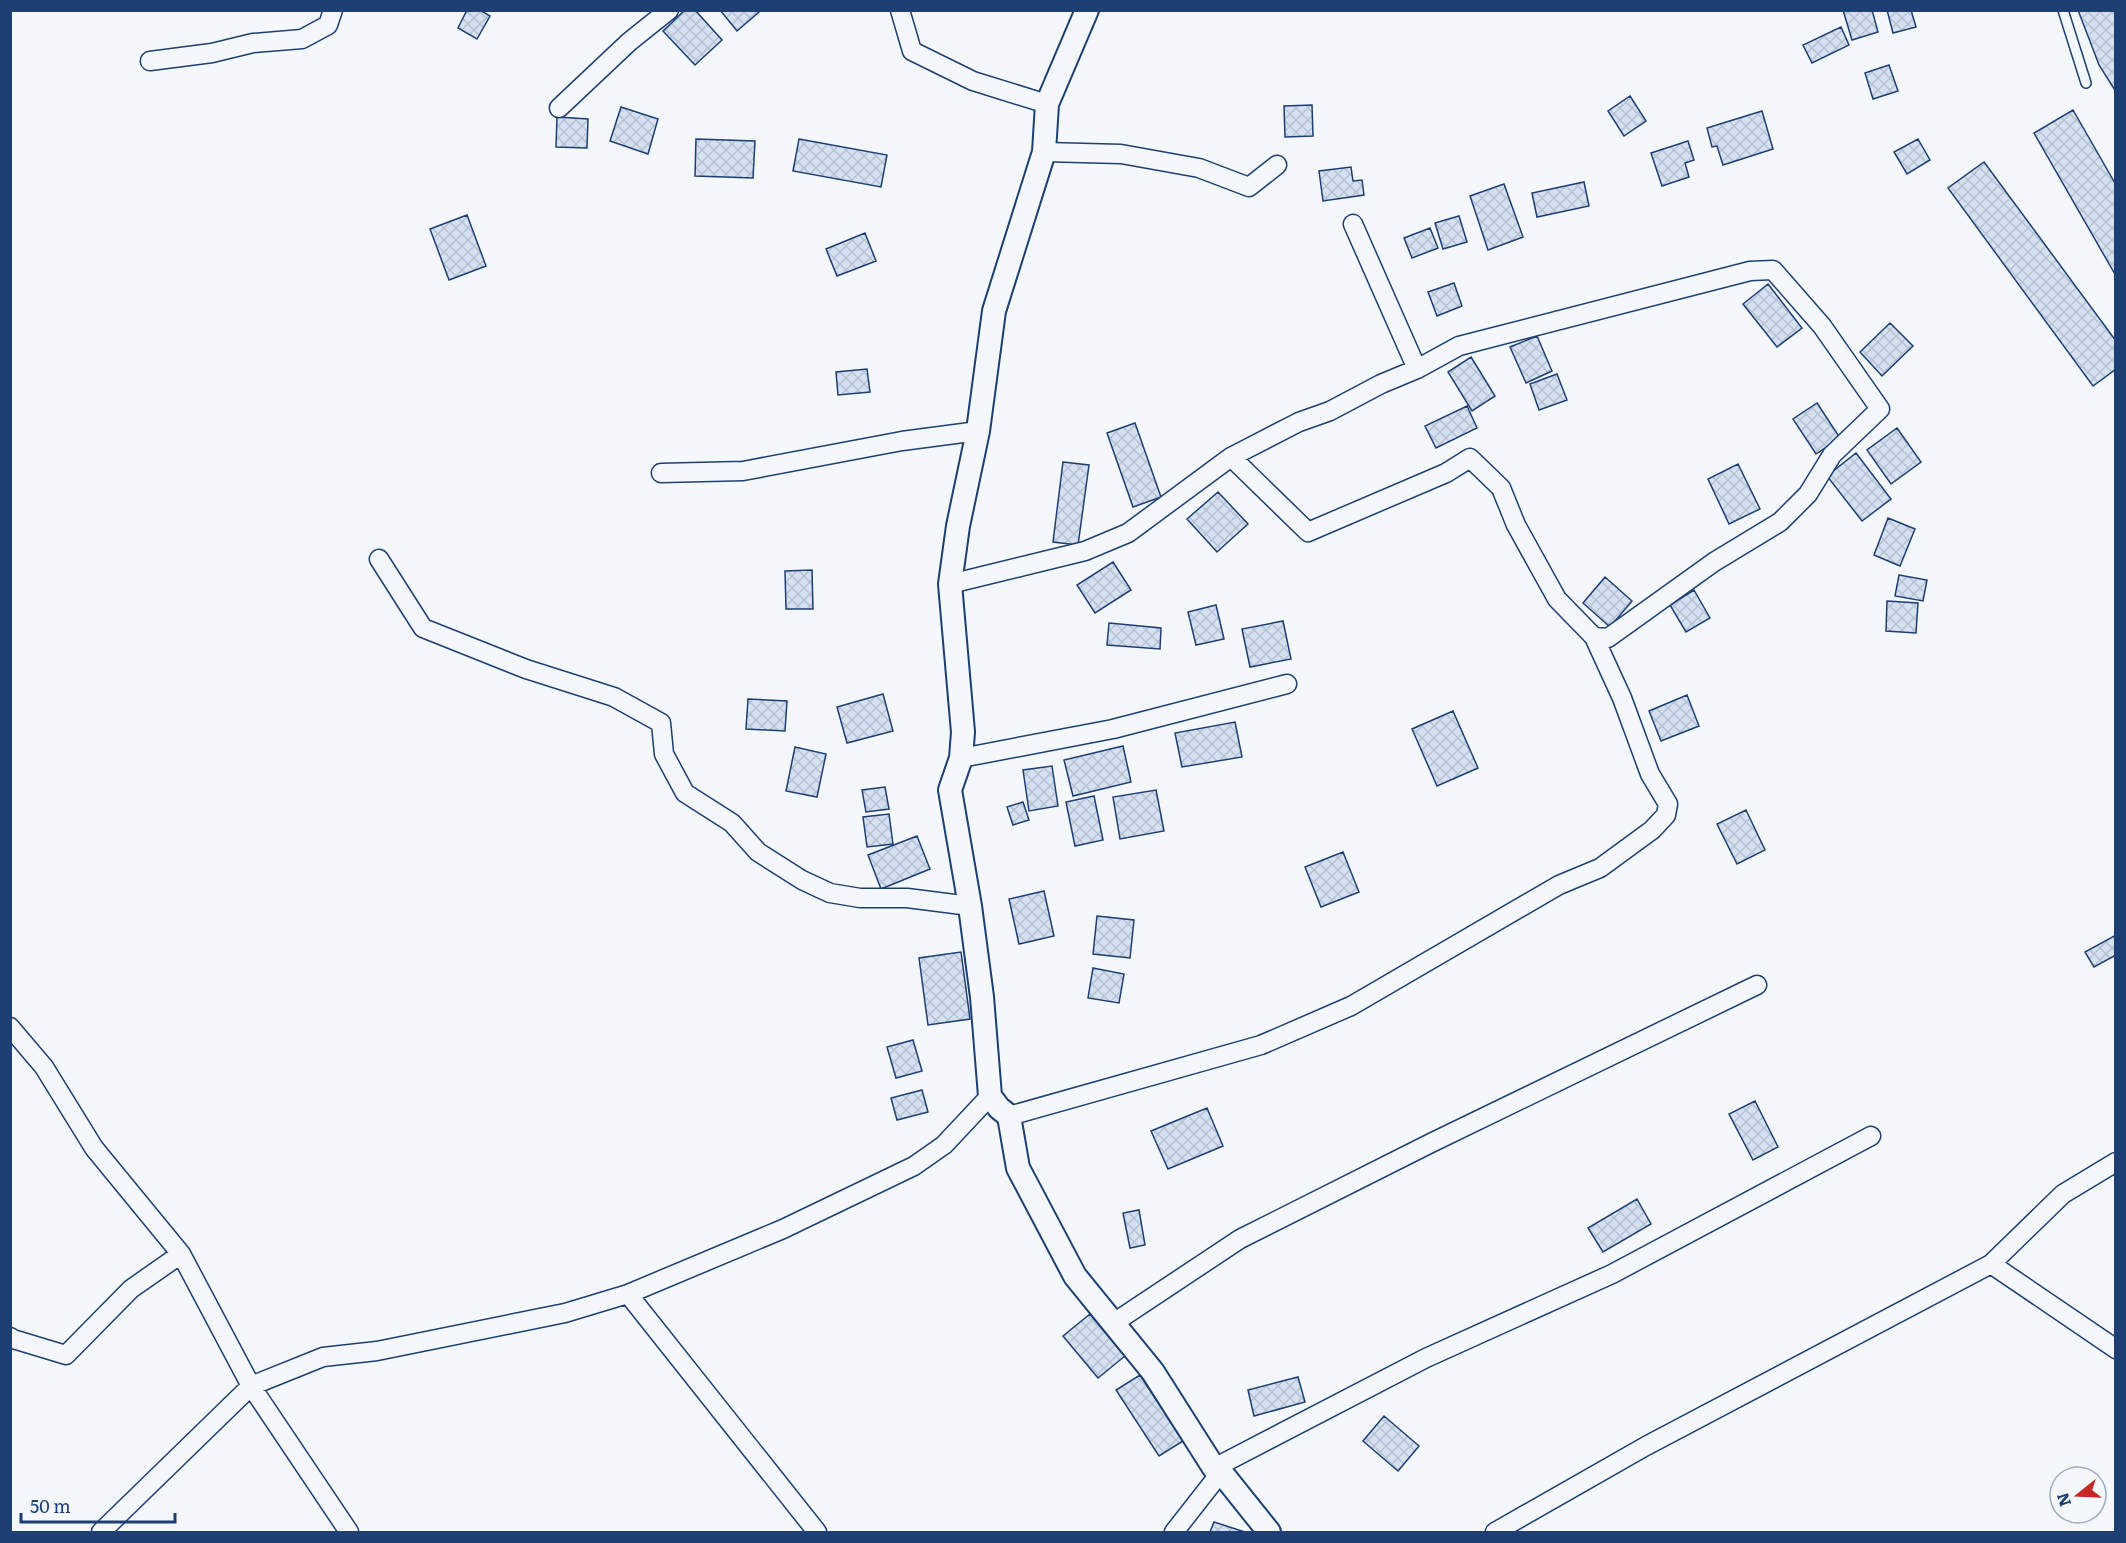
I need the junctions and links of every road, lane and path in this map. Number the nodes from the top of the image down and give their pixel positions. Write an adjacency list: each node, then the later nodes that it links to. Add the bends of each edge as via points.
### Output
1 (333, 10): 6 (street, via 328,25 302,39 253,43)
2 (669, 10): 9 (street)
3 (900, 10): 8 (street, via 912,51 973,81)
4 (1087, 10): 8 (street)
5 (2064, 10): 7 (lane)
6 (150, 61)
7 (2086, 83)
8 (1047, 104): 10 (street)
9 (559, 108)
10 (1044, 152): 11 (street, via 1121,154 1199,168 1250,187); 14 (street, via 994,311)
11 (1276, 165)
12 (1353, 224): 13 (street)
13 (1417, 369): 15 (street); 19 (street, via 1459,346 1750,271 1773,270 1822,326 1880,409 1832,455 1808,494 1780,522 1714,562 1608,638)
14 (978, 430): 16 (street, via 743,471); 18 (street)
15 (1230, 457): 18 (street, via 1128,533 1084,551); 19 (street, via 1308,532 1446,473 1470,458 1501,488 1516,525 1557,599)
16 (662, 473)
17 (379, 559): 22 (street, via 423,628 526,669 614,697 661,723 664,754 685,793 732,823 758,852 801,880 830,893 860,898 907,898)
18 (950, 584): 21 (street, via 963,732)
19 (1594, 637): 26 (street, via 1650,774 1668,804 1666,815 1652,830 1600,868 1559,885 1351,1006 1261,1045)
20 (1287, 684): 21 (street, via 1113,729)
21 (961, 758): 22 (street, via 950,790)
22 (970, 906): 25 (street)
23 (1758, 985): 32 (street, via 1240,1239)
24 (10, 1027): 29 (street, via 44,1067 94,1148)
25 (990, 1096): 26 (street); 31 (street, via 944,1145 914,1166 783,1229)
26 (1009, 1116): 32 (street, via 1018,1168 1075,1276)
27 (1871, 1136): 36 (street, via 1612,1274 1426,1358)
28 (2115, 1162): 30 (street, via 2063,1194)
29 (181, 1254): 33 (street, via 131,1289 66,1355); 35 (street)
30 (1991, 1264): 34 (street); 42 (street, via 1646,1446)
31 (628, 1294): 35 (street, via 565,1313 377,1351 323,1357); 39 (street)
32 (1112, 1324): 36 (street, via 1153,1372)
33 (10, 1337)
34 (2115, 1349)
35 (251, 1386): 37 (street); 38 (street)
36 (1217, 1470): 40 (street); 41 (street)
37 (102, 1533)
38 (349, 1533)
39 (817, 1533)
40 (1174, 1533)
41 (1269, 1533)
42 (1495, 1533)

